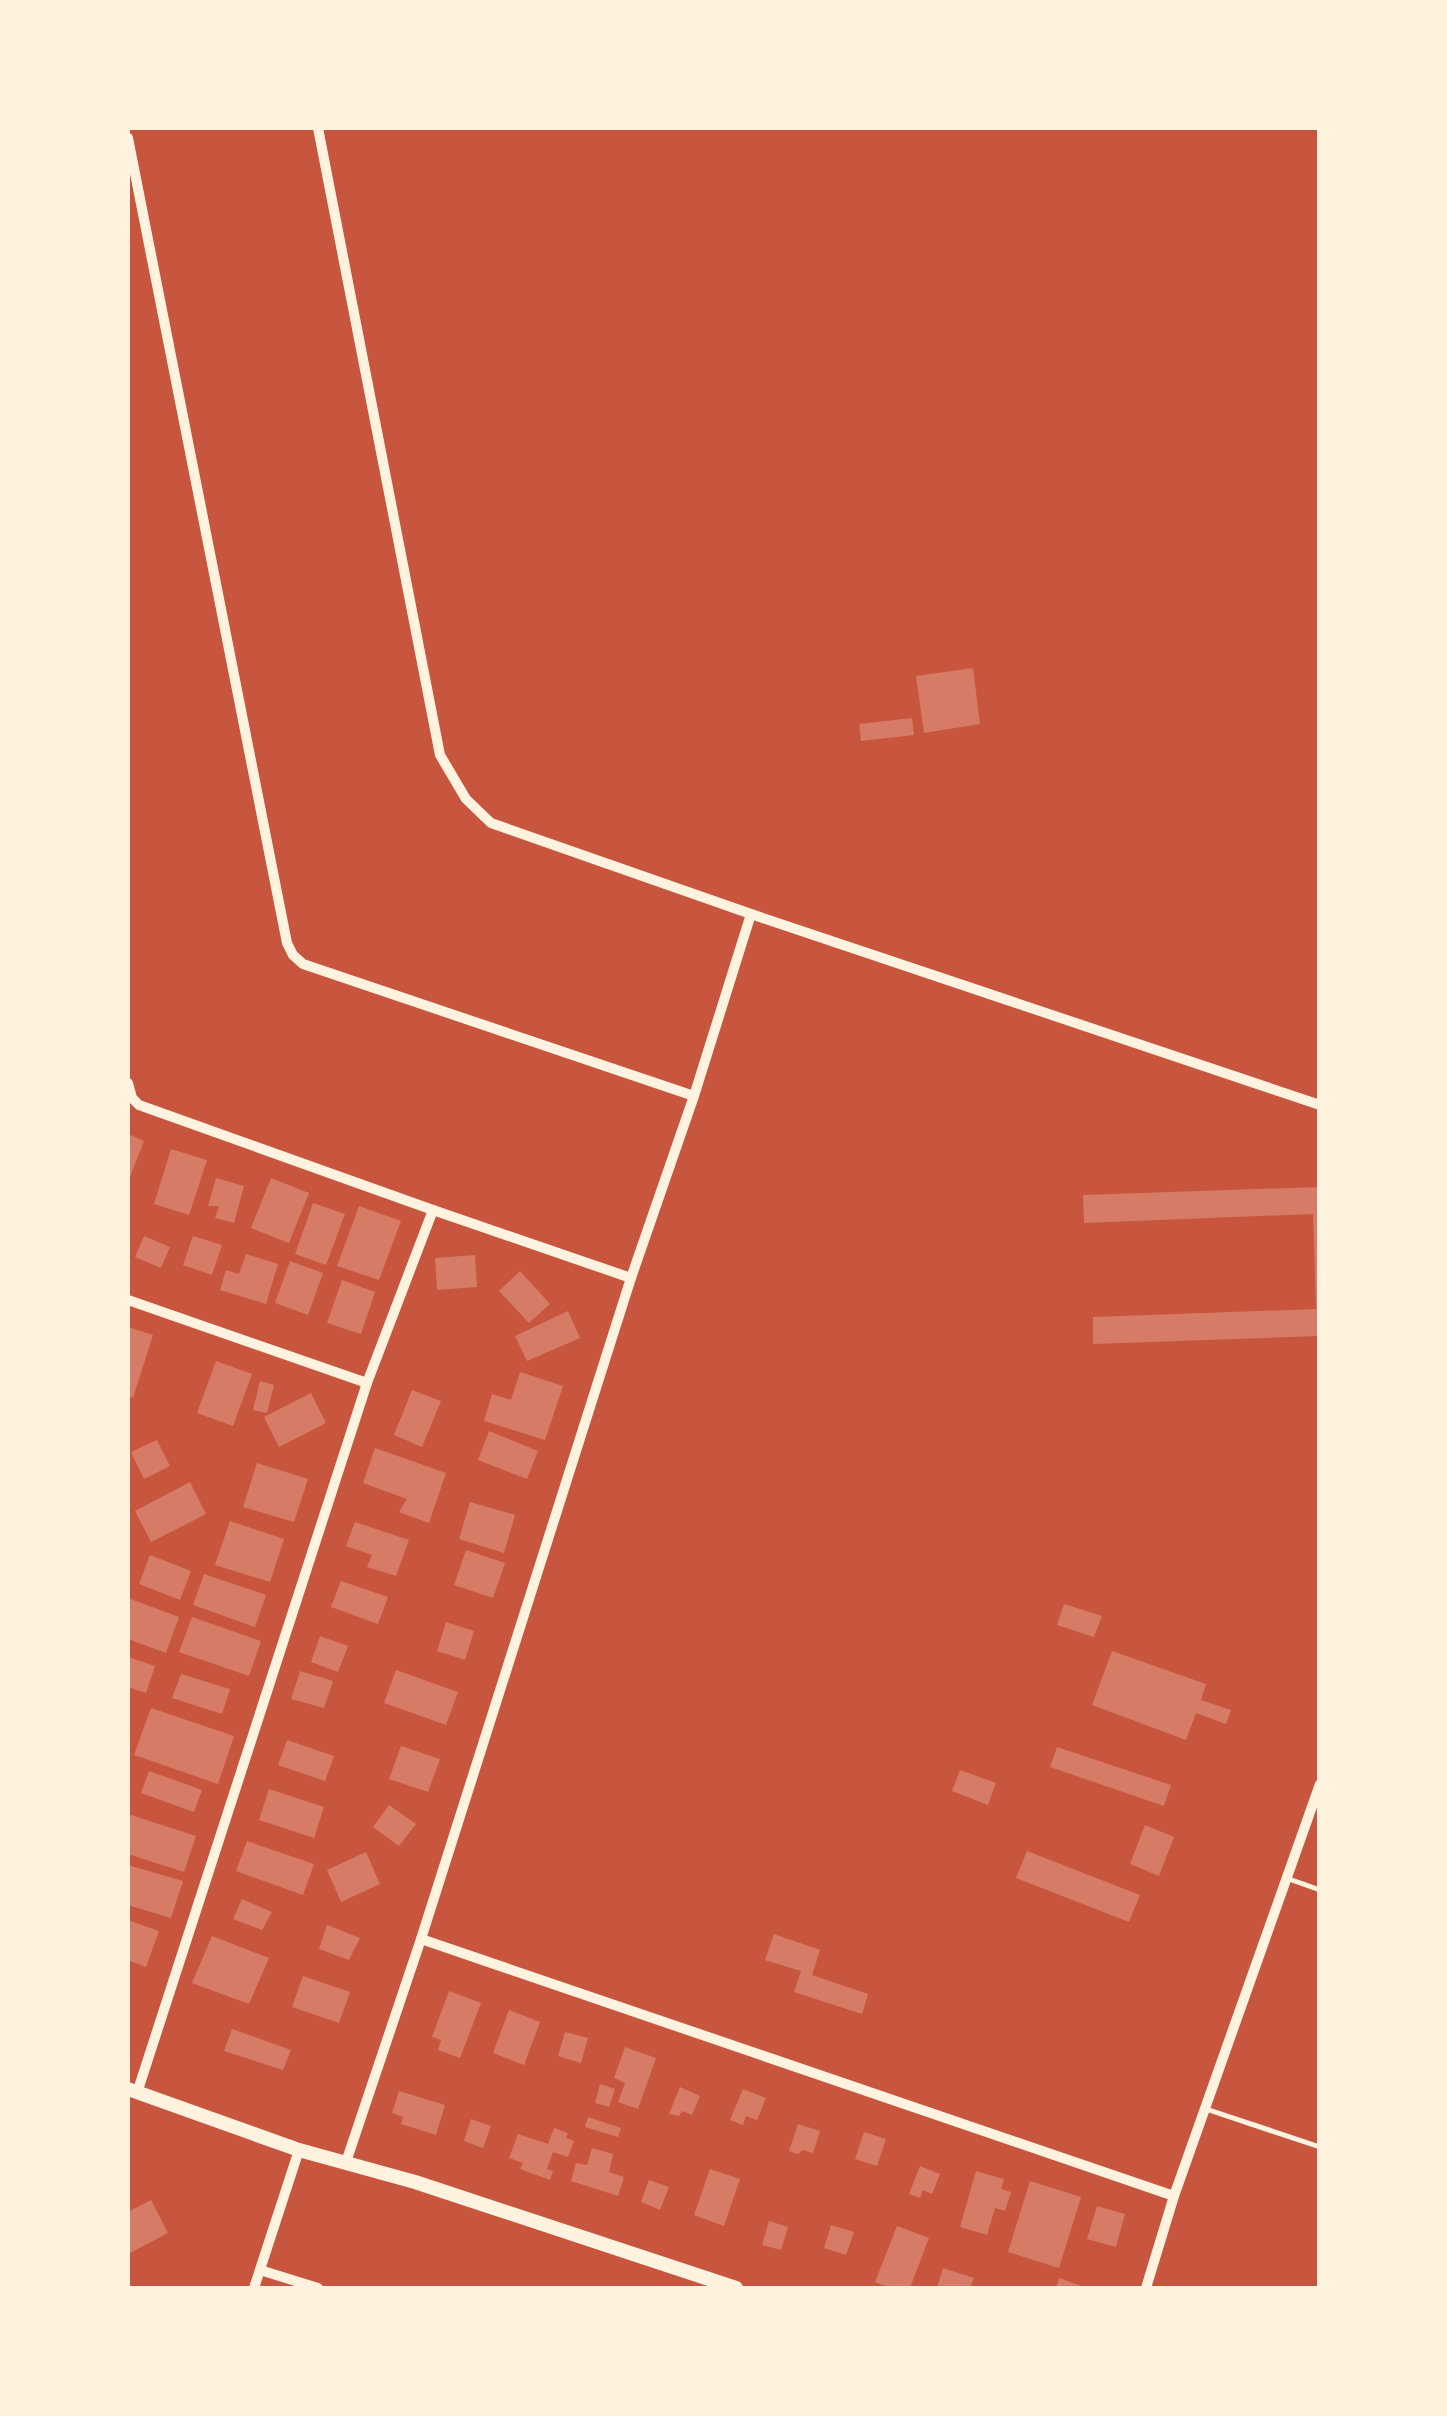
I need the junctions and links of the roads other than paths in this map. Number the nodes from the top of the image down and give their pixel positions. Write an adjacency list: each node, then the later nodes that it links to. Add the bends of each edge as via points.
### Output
1 (318, 128): 3 (street, via 440,755 452,778 490,823)
2 (128, 138): 5 (street, via 293,955 303,964)
3 (752, 914): 5 (street); 6 (street)
4 (128, 1084): 7 (street, via 140,1105)
5 (694, 1096): 8 (street)
6 (1320, 1105)
7 (433, 1210): 8 (street); 10 (street)
8 (632, 1278): 14 (street)
9 (128, 1300): 10 (street)
10 (368, 1383): 15 (street)
11 (1320, 1784): 12 (street)
12 (1288, 1878): 13 (lane); 16 (street)
13 (1320, 1890)
14 (421, 1939): 19 (street); 20 (street)
15 (132, 2091): 18 (street)
16 (1206, 2110): 17 (lane); 20 (street)
17 (1320, 2147)
18 (299, 2150): 19 (street); 21 (street)
19 (346, 2162): 24 (street)
20 (1174, 2196): 25 (street)
21 (260, 2270): 22 (street); 23 (street)
22 (254, 2288)
23 (318, 2288)
24 (736, 2288)
25 (1146, 2288)

